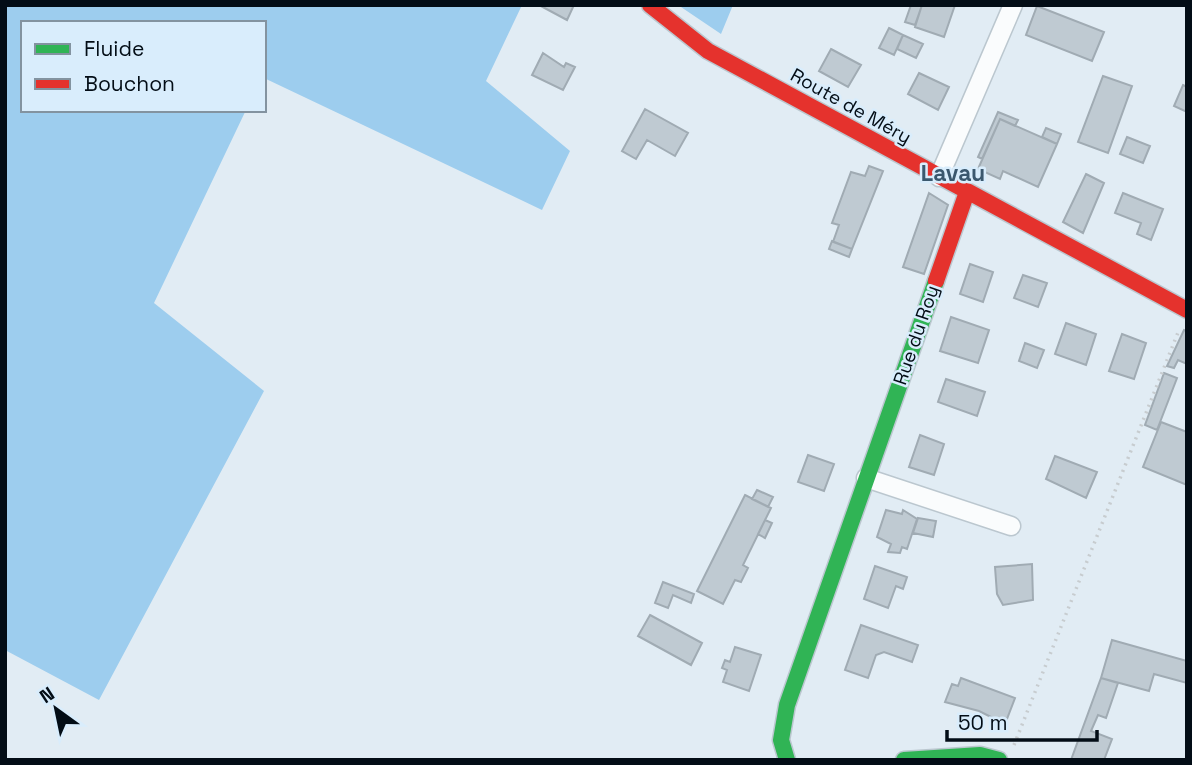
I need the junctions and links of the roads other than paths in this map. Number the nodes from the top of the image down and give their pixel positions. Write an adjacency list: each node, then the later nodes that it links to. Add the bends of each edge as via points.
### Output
1 (650, 5): 3 (street, Route de Méry, via 708,51)
2 (1013, 5): 3 (street)
3 (939, 177): 4 (street, Route de Méry)
4 (967, 192): 5 (street, Route de Méry); 6 (street, Rue du Roy)
5 (1184, 317)
6 (866, 478): 7 (street); 8 (street, Rue du Roy, via 798,672 782,730)
7 (1011, 526)
8 (785, 756)
9 (904, 760): 10 (street, via 980,755)
10 (999, 760)

